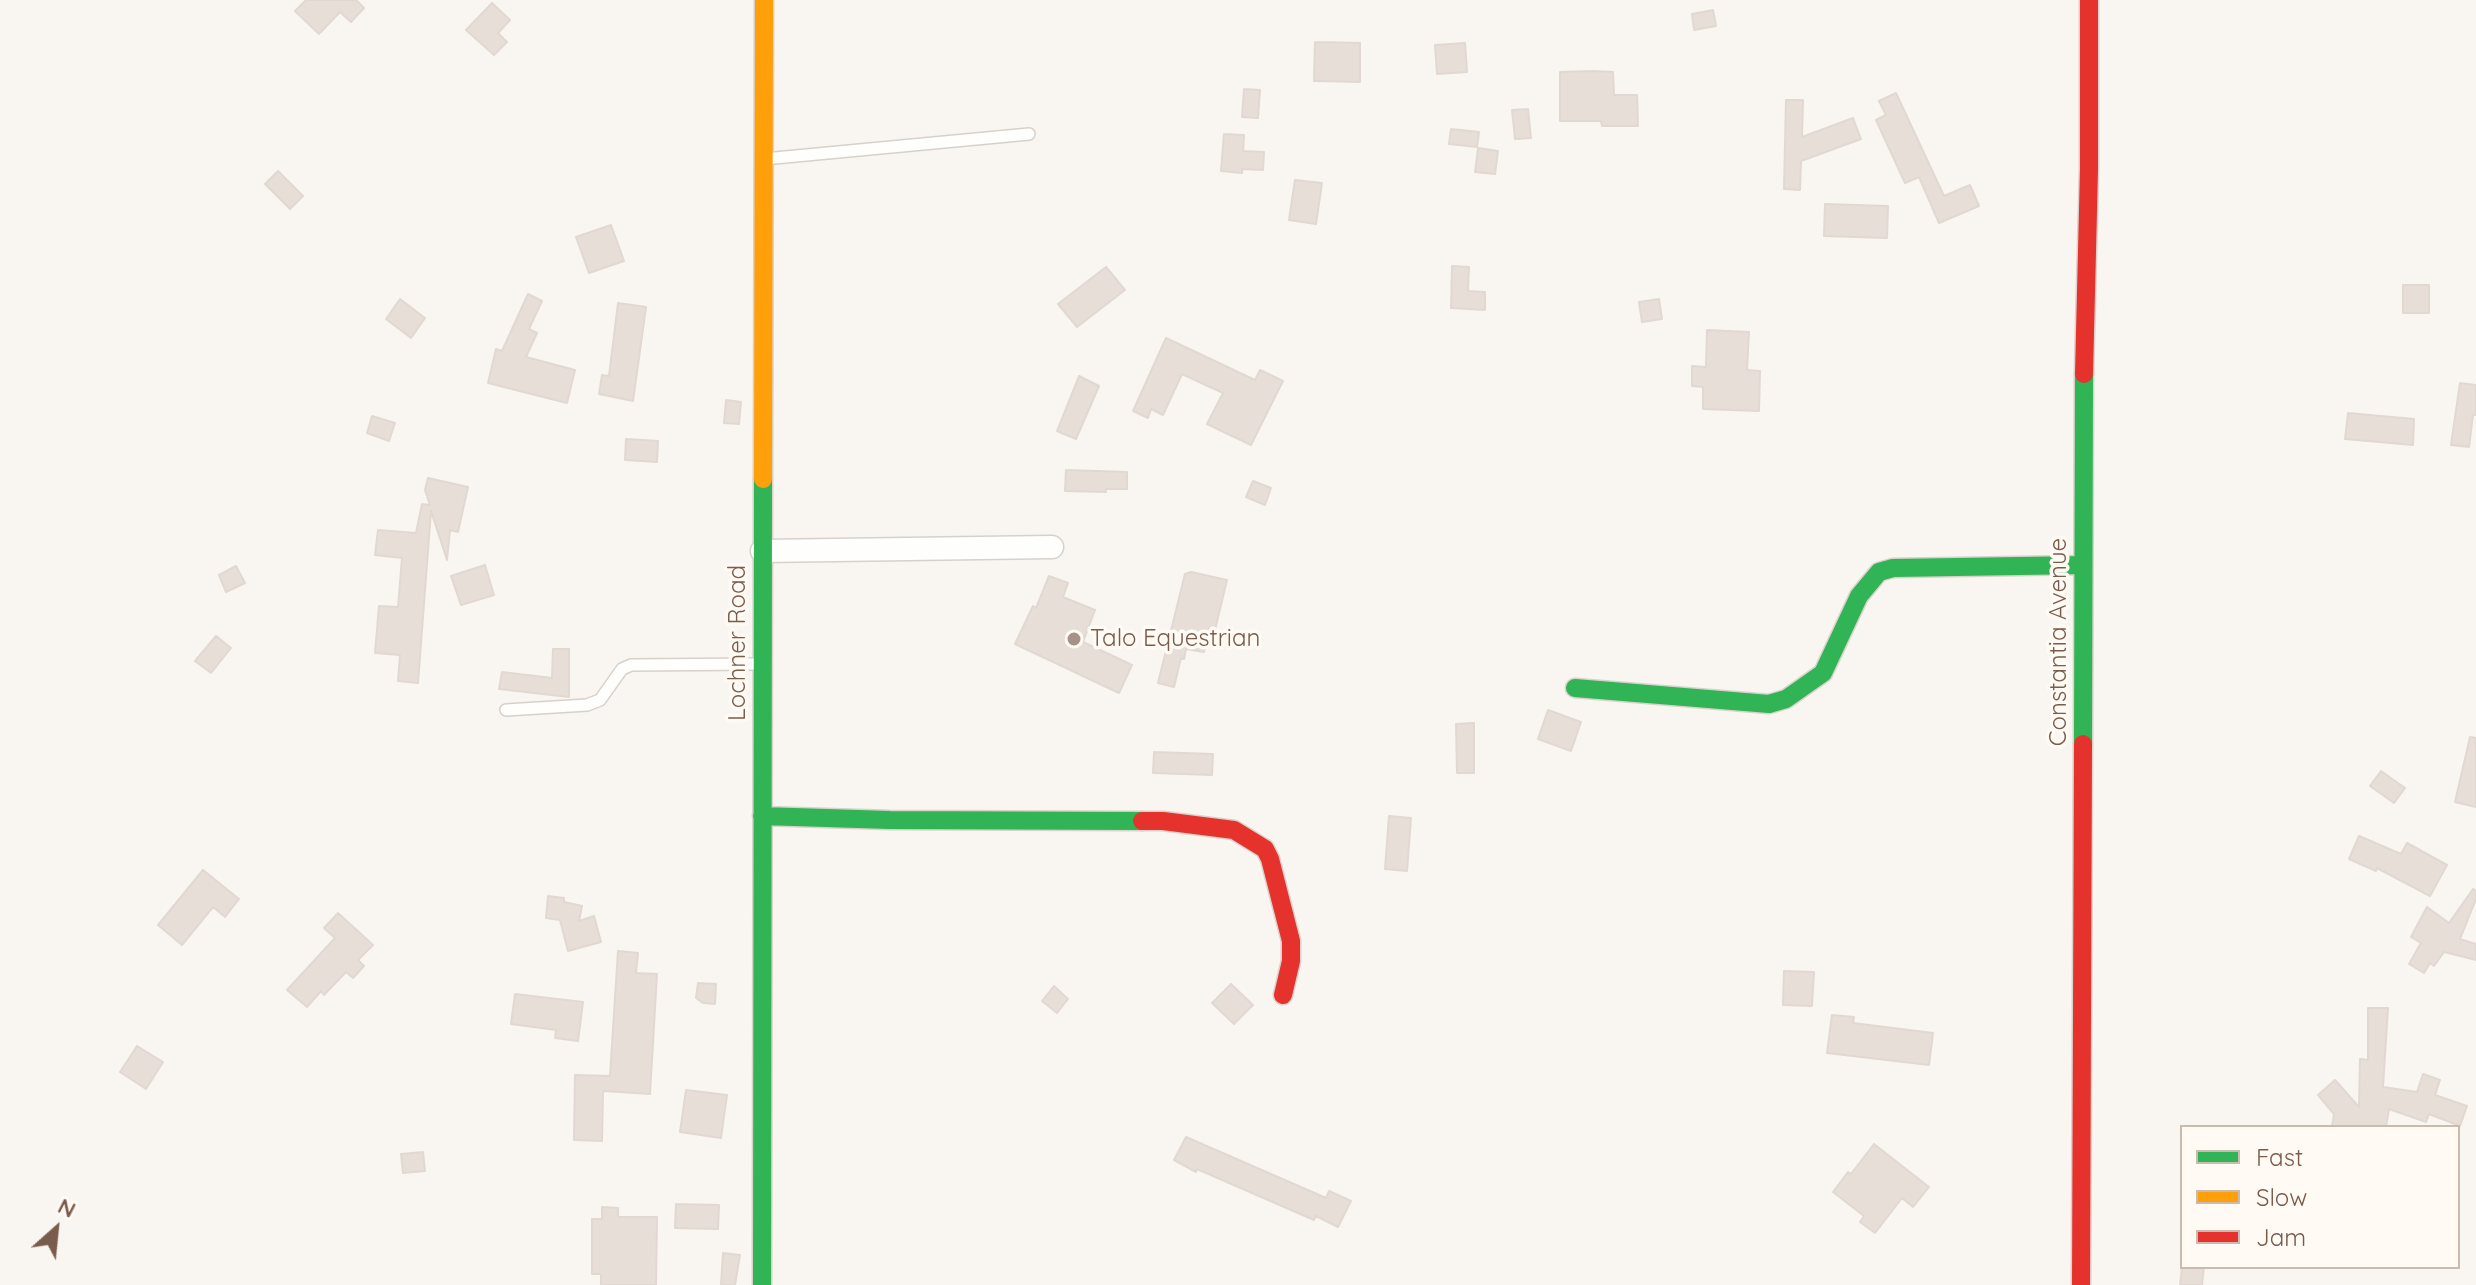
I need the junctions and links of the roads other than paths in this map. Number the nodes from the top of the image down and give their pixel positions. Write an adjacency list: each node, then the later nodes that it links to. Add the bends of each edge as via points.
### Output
1 (764, 0): 4 (street, Lochner Road)
2 (2089, 0): 7 (street, Constantia Avenue)
3 (1029, 134): 4 (lane)
4 (763, 159): 6 (street, Lochner Road)
5 (1052, 547): 6 (street)
6 (762, 551): 8 (street, Lochner Road)
7 (2083, 565): 9 (street, via 1879,572 1859,596 1823,673 1786,699 1769,704); 14 (street, Constantia Avenue)
8 (762, 664): 10 (lane, via 631,665 622,669 600,700 587,705); 11 (street, Lochner Road)
9 (1575, 688)
10 (506, 710)
11 (762, 816): 12 (street, via 1163,821 1234,830 1265,849 1270,859 1291,941); 13 (street, Lochner Road)
12 (1283, 995)
13 (762, 1285)
14 (2081, 1285)

